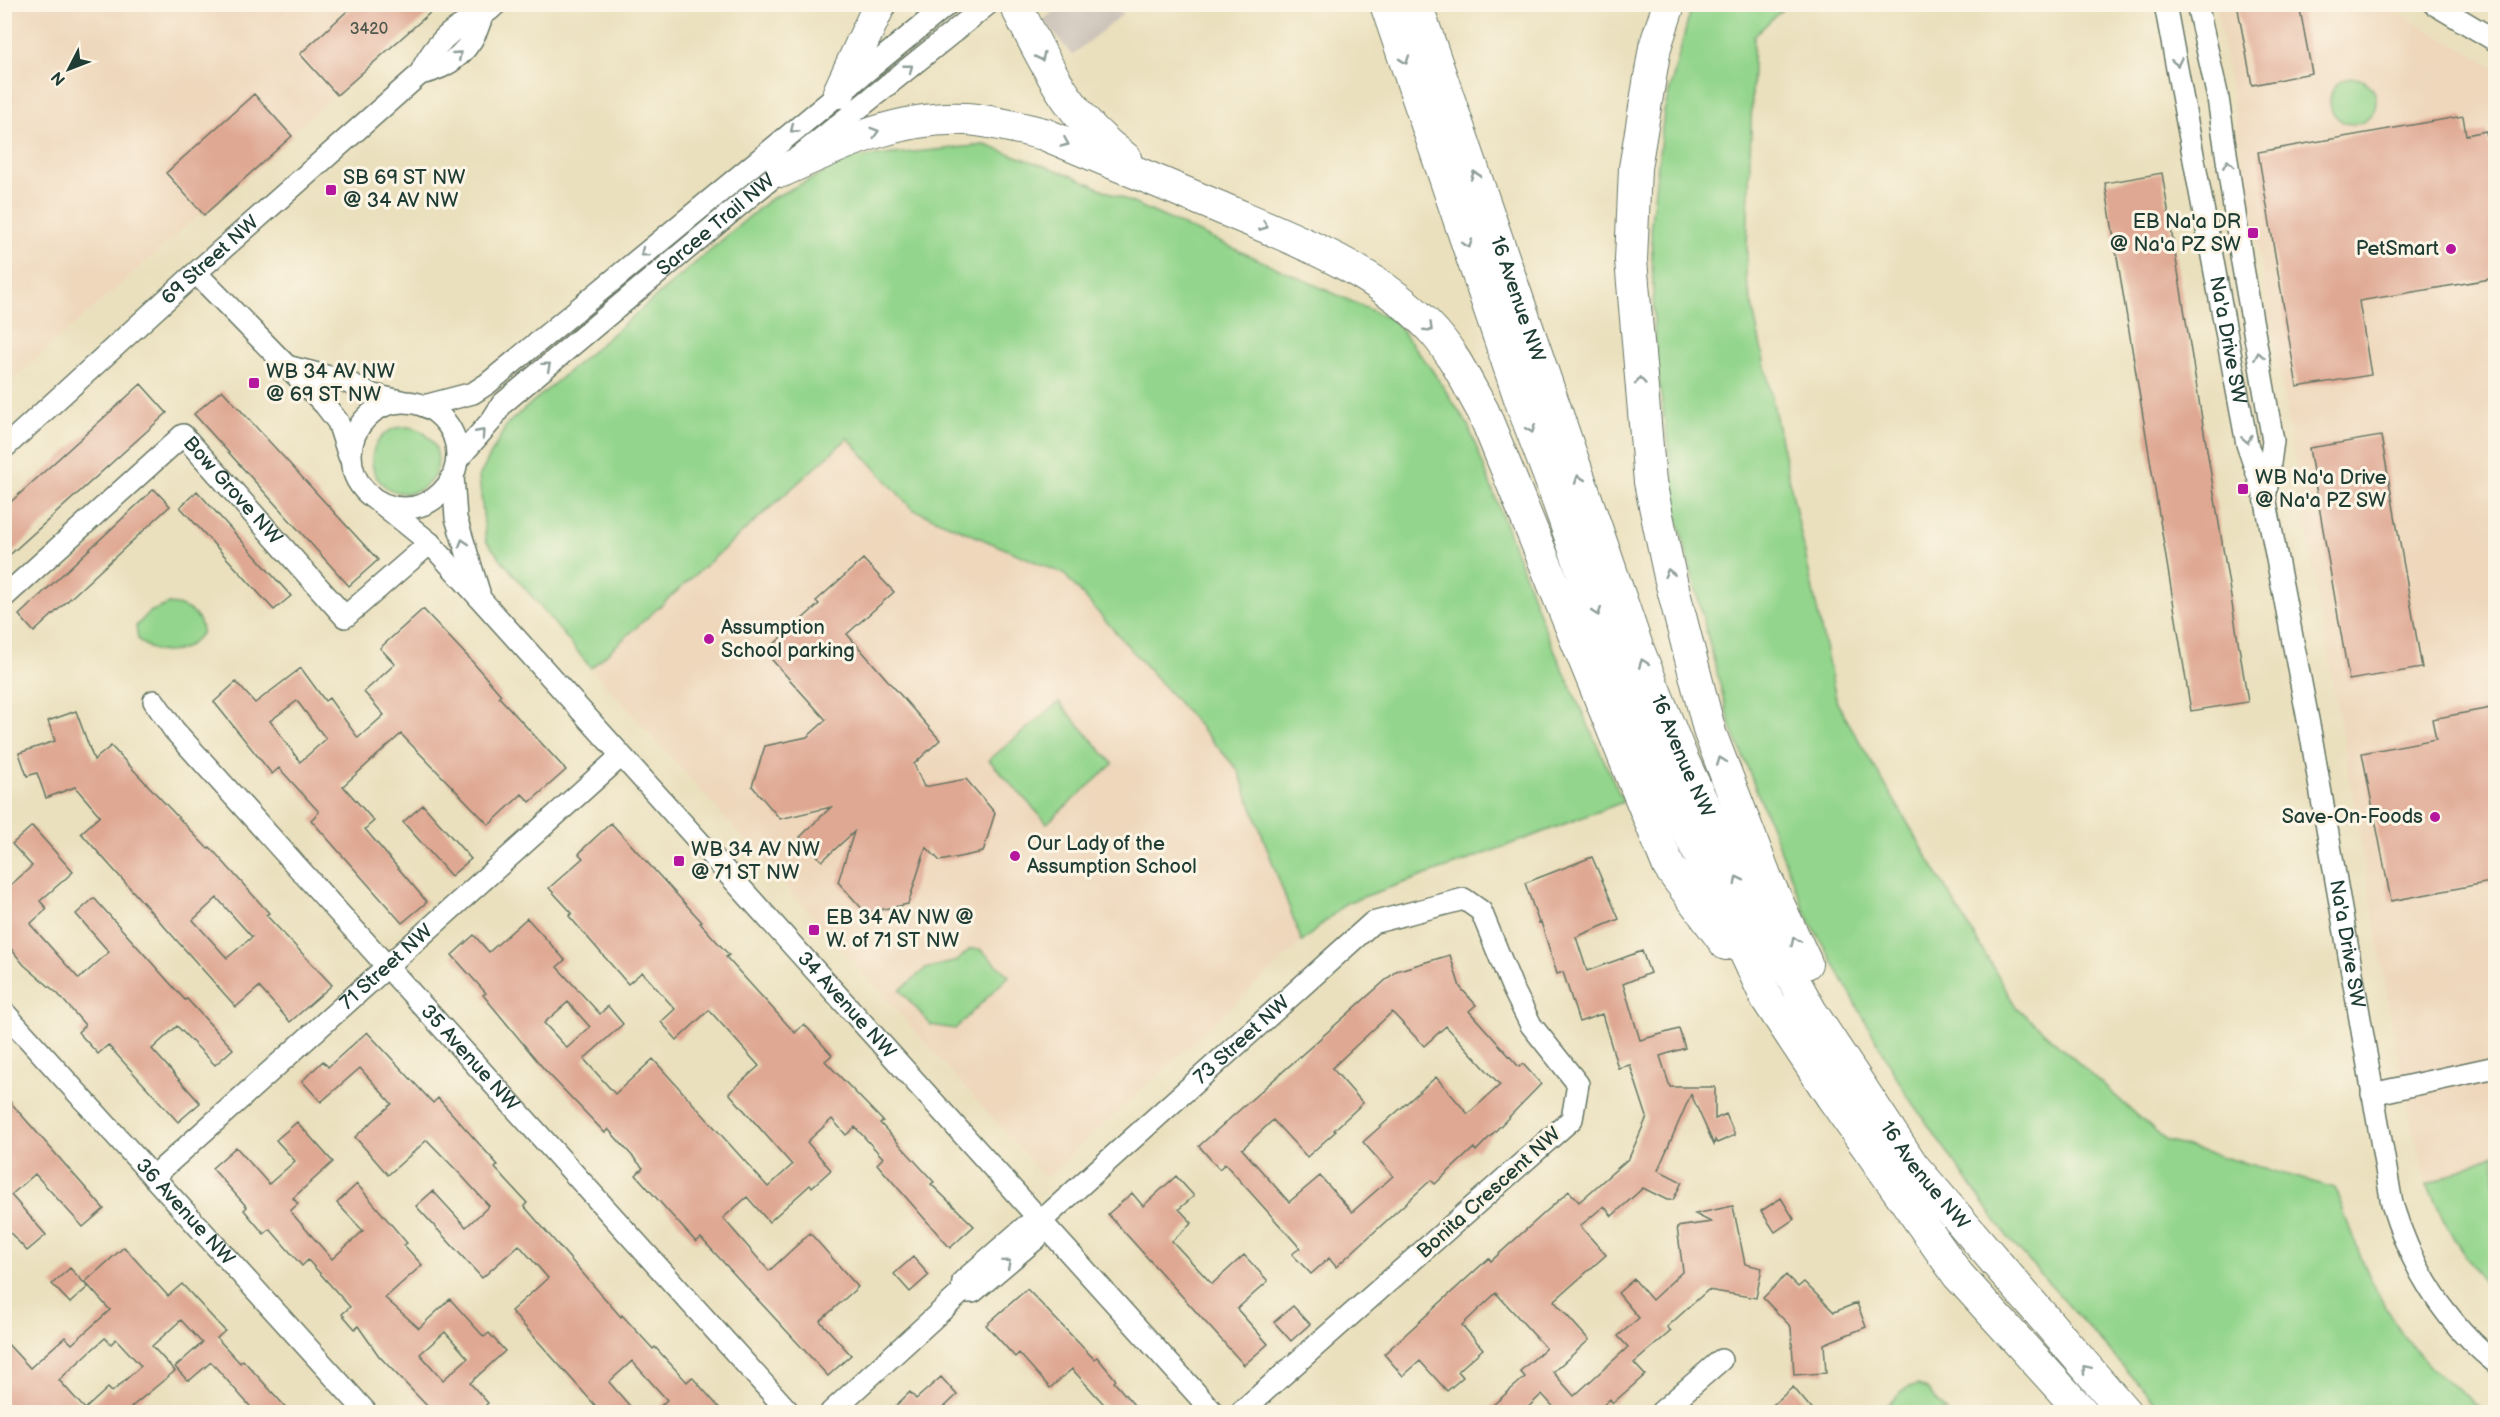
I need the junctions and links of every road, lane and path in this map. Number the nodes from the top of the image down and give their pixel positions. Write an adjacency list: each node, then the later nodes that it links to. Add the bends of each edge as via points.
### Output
1 (880, 4): 13 (highway)
2 (948, 4): 13 (street, Sarcee Trail NW)
3 (988, 4): 14 (street, Sarcee Trail NW, one-way to 3)
4 (1015, 4): 15 (highway, one-way to 15, via 1059,88 1093,132 1141,169)
5 (1386, 4): 31 (highway, 16 Avenue NW, one-way to 31, via 1629,704)
6 (1416, 4): 37 (highway, 16 Avenue NW, one-way to 6, via 1913,1166 1869,1103 1794,983 1709,820 1629,625)
7 (1669, 4): 37 (highway, one-way to 7, via 1922,1159 1838,1023 1775,899 1710,733 1650,482 1631,260 1635,168 1655,48)
8 (2165, 4): 22 (street, Na'a Drive SW, one-way to 22, via 2247,444)
9 (2196, 4): 22 (street, Na'a Drive SW, one-way to 9, via 2273,441 2218,98)
10 (2434, 4): 12 (street)
11 (489, 12): 16 (street, 69 Street NW, via 462,25 428,56 420,74)
12 (2496, 41)
13 (839, 92): 18 (street, Sarcee Trail NW, one-way to 18, via 487,384 473,393)
14 (782, 171): 15 (highway, one-way to 15, via 882,130 968,119 1044,134); 21 (street, Sarcee Trail NW, one-way to 14, via 502,404)
15 (1231, 213): 31 (highway, one-way to 31, via 1310,245 1359,272 1410,309 1435,333 1452,357 1483,411 1669,867)
16 (196, 273): 17 (street); 19 (street, 69 Street NW)
17 (290, 367): 18 (street, via 345,381 390,400); 20 (street, via 338,422)
18 (416, 404): 20 (street, via 391,403 363,420 354,434); 21 (street, via 438,414 449,427 456,443)
19 (4, 448)
20 (351, 467): 23 (street, via 368,495)
21 (455, 468): 23 (street, via 444,490 431,501 399,508); 26 (street, 34 Avenue NW, one-way to 21, via 456,518)
22 (2265, 497): 34 (street, Na'a Drive SW, via 2310,730)
23 (382, 504): 24 (street, 34 Avenue NW)
24 (430, 543): 25 (street, Bow Grove NW, via 345,617 183,435); 26 (street, 34 Avenue NW)
25 (4, 597)
26 (481, 599): 28 (street, 34 Avenue NW)
27 (154, 701): 30 (street, 35 Avenue NW, via 174,730)
28 (620, 757): 30 (street, 71 Street NW); 36 (street, 34 Avenue NW)
29 (1464, 899): 36 (street, 73 Street NW, via 1372,923); 44 (street, Bonita Crescent NW, via 1481,910 1531,1025 1578,1084 1572,1119)
30 (387, 967): 35 (street, 71 Street NW); 41 (street, 35 Avenue NW)
31 (1767, 999): 46 (highway, 16 Avenue NW, via 1958,1275)
32 (4, 1012): 35 (street, 36 Avenue NW)
33 (2496, 1067): 34 (street)
34 (2372, 1094): 39 (street, Na'a Drive SW, via 2392,1204 2410,1255 2454,1322)
35 (153, 1177): 40 (street, 36 Avenue NW)
36 (1040, 1222): 42 (street, 73 Street NW, via 1026,1226 963,1281 962,1292); 43 (street, 34 Avenue NW)
37 (2046, 1323): 47 (highway, 16 Avenue NW, one-way to 37)
38 (1720, 1360): 45 (street)
39 (2496, 1363)
40 (366, 1413)
41 (789, 1413)
42 (831, 1413)
43 (1213, 1413)
44 (1241, 1413)
45 (1661, 1413)
46 (2082, 1413)
47 (2125, 1413)

